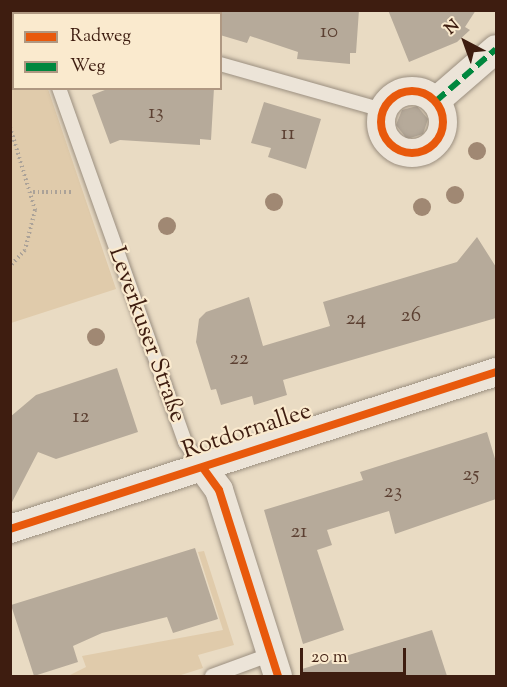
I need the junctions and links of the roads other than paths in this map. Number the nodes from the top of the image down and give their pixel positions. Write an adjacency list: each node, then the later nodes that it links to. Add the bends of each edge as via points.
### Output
1 (496, 49): 4 (street)
2 (222, 65): 5 (lane)
3 (60, 90): 7 (lane, Leverkuser Straße, via 185,442)
4 (436, 101): 5 (street, via 407,90); 5 (street, via 442,132 417,153 387,142)
5 (383, 110)
6 (496, 372): 7 (street, Rotdornallee)
7 (203, 468): 8 (street, Rotdornallee); 9 (street, Leverkuser Straße, via 219,490)
8 (10, 529)
9 (273, 666): 10 (lane)
10 (212, 676)

